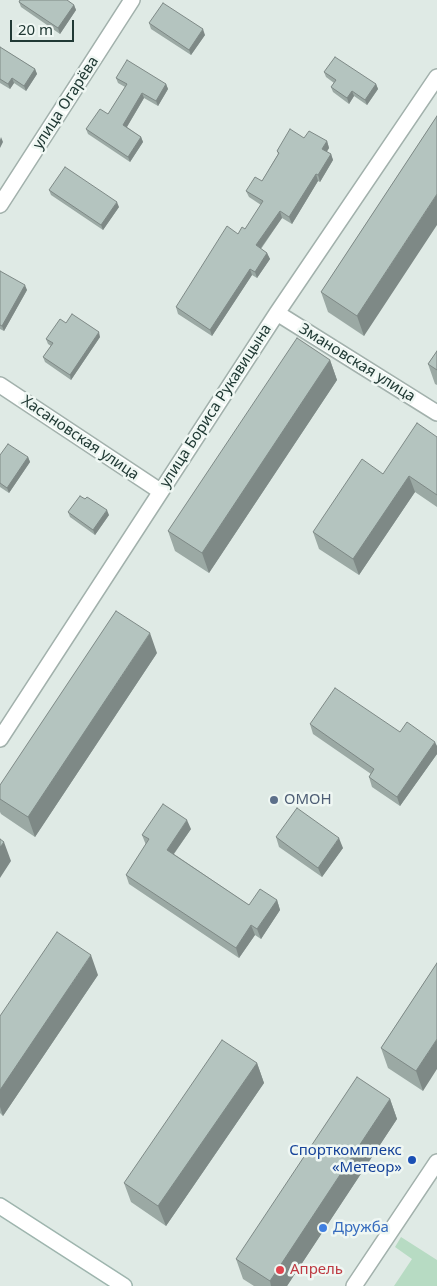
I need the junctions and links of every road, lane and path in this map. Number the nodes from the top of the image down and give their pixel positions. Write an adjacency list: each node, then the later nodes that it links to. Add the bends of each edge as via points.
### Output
1 (132, 0): 3 (street, улица Огарёва)
2 (437, 77): 4 (street, улица Бориса Рукавицына)
3 (0, 205)
4 (277, 313): 6 (street, Змановская улица); 7 (street, улица Бориса Рукавицына)
5 (0, 385): 7 (street, Хасановская улица)
6 (437, 412)
7 (160, 491): 8 (street, улица Бориса Рукавицына)
8 (0, 739)
9 (437, 1162): 12 (street)
10 (0, 1206): 11 (street)
11 (124, 1286)
12 (354, 1286)

